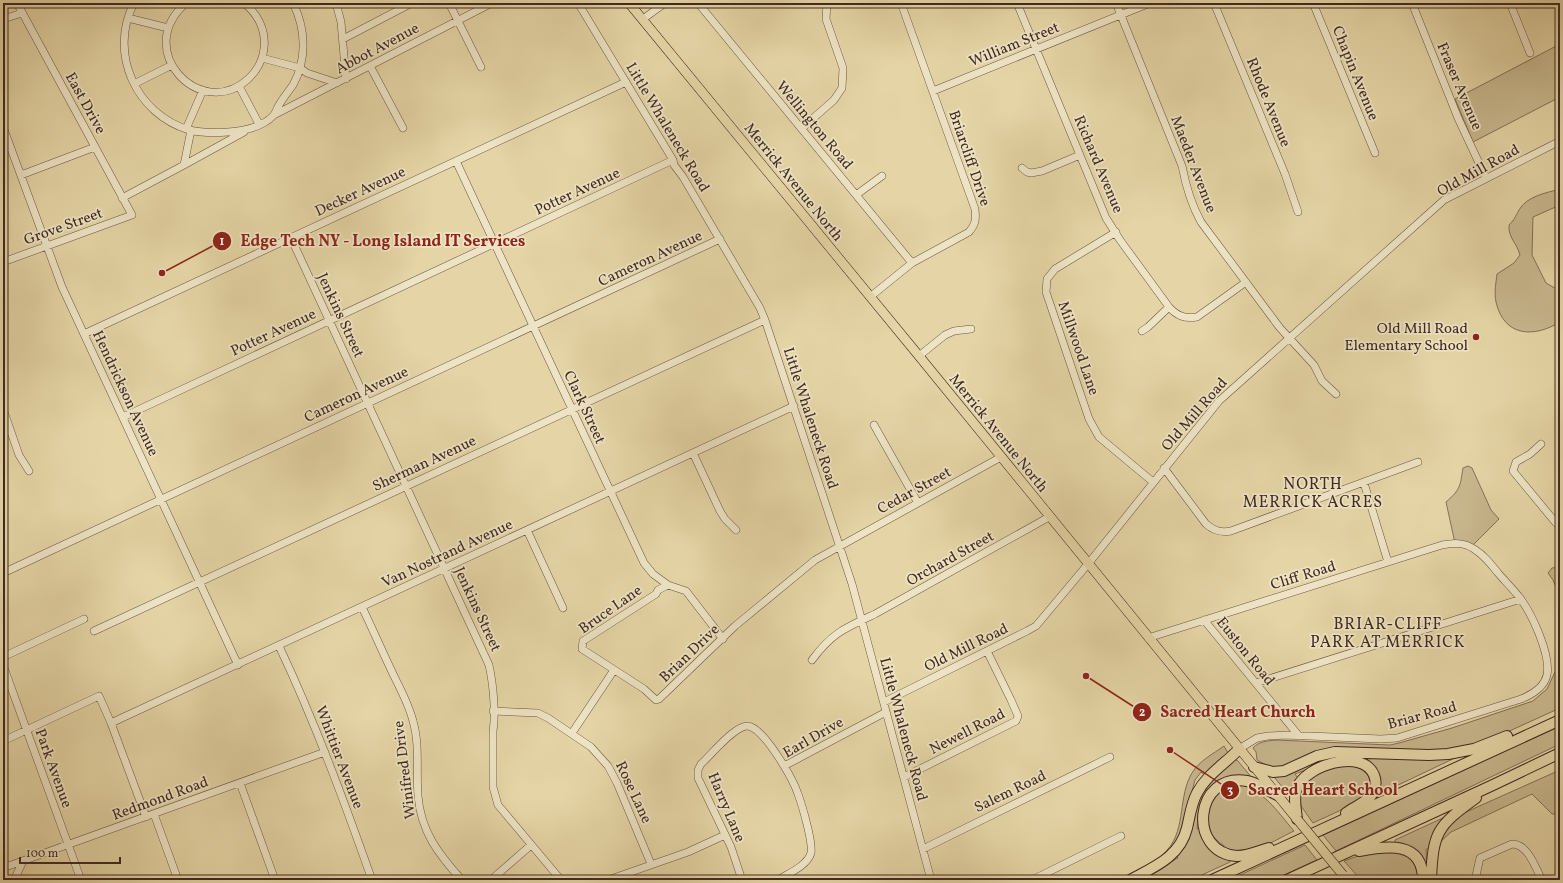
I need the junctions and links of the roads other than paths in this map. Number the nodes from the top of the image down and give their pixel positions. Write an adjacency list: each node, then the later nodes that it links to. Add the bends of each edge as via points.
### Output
1 (17, 3): 23 (street, East Drive)
2 (134, 3): 25 (street)
3 (186, 3): 29 (street, via 175,14)
4 (244, 3): 33 (street, via 255,14 263,31)
5 (293, 3): 36 (street, via 303,35)
6 (336, 3): 30 (street)
7 (412, 3): 30 (street)
8 (449, 3): 28 (street)
9 (492, 3): 28 (street, Abbot Avenue)
10 (578, 3): 39 (street, Little Whaleneck Road)
11 (629, 3): 27 (main road, Merrick Avenue North)
12 (665, 3): 27 (street)
13 (698, 3): 49 (street, Wellington Road)
14 (827, 3): 49 (street, via 826,19 843,68 842,88 834,100)
15 (901, 3): 44 (street, Briarcliff Drive)
16 (1017, 3): 31 (street, Richard Avenue)
17 (1116, 3): 24 (street, Maeder Avenue)
18 (1150, 3): 24 (street, William Street)
19 (1214, 3): 65 (street, Rhode Avenue)
20 (1313, 3): 54 (street, Chapin Avenue)
21 (1412, 3): 62 (street, Fraser Avenue, via 1458,118)
22 (1510, 3): 32 (street)
23 (22, 12): 26 (street); 53 (street, East Drive)
24 (1121, 15): 31 (street, William Street); 74 (street, Maeder Avenue, via 1182,166 1192,207)
25 (128, 18): 29 (street); 41 (street, via 124,50 128,72)
26 (3, 19)
27 (643, 20): 75 (main road, Merrick Avenue North)
28 (458, 21): 35 (street, Abbot Avenue); 37 (street)
29 (168, 28): 34 (street, via 166,44)
30 (343, 39): 38 (street)
31 (1036, 49): 44 (street, William Street); 55 (street, Richard Avenue)
32 (1530, 53)
33 (262, 58): 36 (street); 42 (street, via 251,77)
34 (172, 66): 41 (street); 43 (street, via 183,79)
35 (370, 66): 38 (street, Abbot Avenue); 48 (street)
36 (300, 68): 40 (street, via 307,73); 45 (street)
37 (481, 68)
38 (346, 79): 40 (street, Abbot Avenue)
39 (626, 82): 56 (street, Little Whaleneck Road); 57 (street, Decker Avenue)
40 (337, 83): 45 (street, Abbot Avenue)
41 (134, 84): 50 (street, via 154,110 168,121)
42 (239, 86): 43 (street, via 222,91); 46 (street)
43 (203, 90): 50 (street)
44 (933, 91): 73 (street, Briarcliff Drive, via 976,209 976,218 969,232)
45 (274, 115): 46 (street, Abbot Avenue)
46 (259, 124): 51 (street, Abbot Avenue)
47 (3, 127): 60 (street, Hendrickson Avenue)
48 (404, 128)
49 (802, 128): 63 (street, Wellington Road)
50 (189, 130): 51 (street, via 208,133); 58 (street)
51 (246, 131): 58 (street)
52 (1560, 141): 62 (street, Old Mill Road)
53 (95, 147): 60 (street); 64 (street, East Drive)
54 (1375, 153)
55 (1080, 156): 59 (street, via 1036,172 1027,172); 67 (street, Richard Avenue, via 1102,210)
56 (673, 160): 69 (street, Little Whaleneck Road); 70 (street, Potter Avenue)
57 (456, 161): 68 (street, Decker Avenue); 70 (street, Clark Street)
58 (184, 164): 64 (street)
59 (1022, 168)
60 (21, 176): 71 (street, Hendrickson Avenue)
61 (882, 176): 63 (street)
62 (1486, 178): 83 (street, Old Mill Road, via 1444,200)
63 (856, 195): 73 (street, Wellington Road)
64 (122, 198): 66 (street, East Drive)
65 (1298, 212)
66 (132, 215): 71 (street, Grove Street)
67 (1116, 232): 76 (street, Richard Avenue); 98 (street, Millwood Lane, via 1055,269 1047,279 1046,292 1095,431)
68 (291, 238): 77 (street, Jenkins Street); 82 (street, Decker Avenue)
69 (720, 239): 78 (street, Little Whaleneck Road); 79 (street, Cameron Avenue)
70 (495, 243): 77 (street, Potter Avenue); 79 (street, Clark Street)
71 (46, 246): 72 (street, Grove Street); 82 (street, Hendrickson Avenue)
72 (3, 262)
73 (912, 263): 75 (street, Briarcliff Drive)
74 (1246, 282): 76 (street, Richard Avenue, via 1197,316 1181,317); 83 (street, Maeder Avenue, via 1280,328)
75 (870, 297): 84 (main road, Merrick Avenue North)
76 (1169, 307): 81 (street)
77 (329, 320): 86 (street, Jenkins Street); 90 (street, Potter Avenue)
78 (765, 320): 87 (street, Little Whaleneck Road); 89 (street, Sherman Avenue)
79 (533, 326): 86 (street, Cameron Avenue); 89 (street, Clark Street)
80 (971, 329): 84 (street, via 945,335)
81 (1142, 331)
82 (84, 334): 90 (street, Hendrickson Avenue)
83 (1290, 337): 85 (street, Maeder Avenue, via 1314,364 1322,381); 96 (street, Old Mill Road, via 1219,401)
84 (919, 356): 94 (main road, Merrick Avenue North)
85 (1336, 394)
86 (368, 403): 100 (street, Jenkins Street); 102 (street, Cameron Avenue)
87 (794, 406): 93 (street, Van Nostrand Avenue); 108 (street, Little Whaleneck Road)
88 (3, 409): 97 (street, via 19,455)
89 (572, 409): 100 (street, Sherman Avenue); 101 (street, Clark Street)
90 (123, 417): 102 (street, Hendrickson Avenue)
91 (874, 425): 103 (street)
92 (1541, 444): 105 (street, via 1516,462 1513,471)
93 (693, 453): 101 (street, Van Nostrand Avenue); 107 (street, via 725,519)
94 (1001, 457): 103 (street, Cedar Street); 104 (main road, Merrick Avenue North)
95 (1418, 462): 99 (street)
96 (1164, 468): 98 (street, Old Mill Road); 99 (street, via 1206,524 1212,529 1224,532)
97 (29, 471)
98 (1153, 482): 110 (street, Old Mill Road)
99 (1364, 483): 109 (street)
100 (406, 486): 111 (street, Jenkins Street); 113 (street, Sherman Avenue)
101 (610, 491): 106 (street, Van Nostrand Avenue); 114 (street, Clark Street, via 644,563 652,574)
102 (161, 500): 112 (street, Cameron Avenue); 113 (street, Hendrickson Avenue)
103 (918, 503): 108 (street, Cedar Street)
104 (1049, 517): 110 (main road, Merrick Avenue North); 119 (street, Orchard Street)
105 (1560, 525)
106 (527, 530): 111 (street, Van Nostrand Avenue); 117 (street)
107 (736, 530)
108 (840, 547): 119 (street, Little Whaleneck Road); 123 (street, Brian Drive, via 815,560)
109 (1388, 562): 115 (street, Cliff Road, via 1442,545 1467,545 1484,556); 120 (street, Cliff Road)
110 (1088, 564): 122 (main road, Merrick Avenue North); 125 (street, Old Mill Road, via 1036,626)
111 (445, 569): 116 (street, Van Nostrand Avenue); 133 (street, Jenkins Street, via 489,665)
112 (3, 573)
113 (199, 582): 121 (street, Sherman Avenue); 129 (street, Hendrickson Avenue)
114 (668, 585): 123 (street, Clark Street, via 686,592); 130 (street, Bruce Lane, via 583,641 582,649)
115 (1521, 599): 131 (street); 139 (street, Briar Road, via 1531,616 1548,669 1543,684 1529,696 1404,737 1381,739)
116 (362, 607): 124 (street, Van Nostrand Avenue); 172 (street, Winifred Drive, via 413,721 418,795 423,823 443,860)
117 (563, 608)
118 (84, 619): 126 (street)
119 (862, 620): 127 (street, Orchard Street, via 838,632 820,648); 132 (street, Little Whaleneck Road)
120 (1204, 620): 122 (street, Cliff Road); 131 (street, Euston Road)
121 (94, 630)
122 (1148, 638): 141 (main road, Merrick Avenue North)
123 (722, 639): 130 (street, Brian Drive, via 660,699 656,700)
124 (279, 646): 129 (street, Van Nostrand Avenue); 142 (street, Whittier Avenue)
125 (987, 651): 132 (street, Old Mill Road); 147 (street, Newell Road, via 1018,716 1016,720)
126 (3, 657)
127 (812, 660)
128 (3, 665): 137 (street, Park Avenue)
129 (238, 665): 136 (street, Van Nostrand Avenue)
130 (614, 670): 138 (street)
131 (1256, 683): 139 (street, Euston Road)
132 (884, 702): 134 (street, Little Whaleneck Road)
133 (493, 711): 138 (street, Rose Lane, via 538,713); 159 (street, Jenkins Street, via 495,797 502,811)
134 (886, 712): 145 (street, Earl Drive); 147 (street, Little Whaleneck Road)
135 (1556, 722): 146 (highway, via 1516,732 1474,749 1453,753 1429,755 1342,751 1317,756 1284,771 1273,772); 154 (highway)
136 (111, 724): 137 (street, via 99,696); 152 (street)
137 (26, 730): 140 (street); 158 (street, Park Avenue)
138 (572, 733): 163 (street, Rose Lane, via 591,746 608,766)
139 (1299, 736): 141 (street, Briar Road, via 1257,738)
140 (3, 741)
141 (1239, 749): 146 (main road, Merrick Avenue North); 180 (highway, via 1212,772 1200,788 1192,806 1185,834 1175,852)
142 (325, 752): 148 (street, Redmond Road); 171 (street, Whittier Avenue)
143 (1560, 753): 149 (highway)
144 (1110, 758): 160 (street, Salem Road)
145 (784, 766): 155 (street, Harry Lane, via 759,731 748,726 734,732 701,764 698,778); 177 (street, Earl Drive, via 798,793 811,841 811,850 806,862)
146 (1254, 767): 150 (main road, Merrick Avenue North)
147 (904, 777): 160 (street, Little Whaleneck Road)
148 (240, 783): 151 (street, Redmond Road); 170 (street)
149 (1493, 786): 161 (highway); 185 (highway, via 1451,817 1441,829 1434,846)
150 (1277, 795): 153 (main road, Merrick Avenue North); 157 (highway, via 1247,781 1233,781 1220,786 1212,792 1204,805 1202,819 1206,833 1216,847 1237,856)
151 (154, 814): 152 (street, Redmond Road); 169 (street)
152 (146, 817): 158 (street, Redmond Road)
153 (1296, 819): 154 (highway, via 1295,792 1305,776 1323,766 1340,762 1355,761 1366,765 1375,778 1373,793); 166 (main road, Merrick Avenue North, bridge)
154 (1322, 829): 157 (highway)
155 (725, 835): 163 (street, via 688,852); 176 (street, Harry Lane)
156 (1121, 836): 179 (street)
157 (1296, 841): 181 (highway)
158 (68, 845): 162 (street, Redmond Road); 168 (street, Park Avenue)
159 (531, 845): 173 (street); 174 (street, Jenkins Street)
160 (923, 849): 178 (street, Little Whaleneck Road)
161 (1345, 853): 164 (highway); 184 (highway, via 1389,846 1403,849 1419,862)
162 (23, 861): 165 (street, Redmond Road); 167 (street)
163 (651, 864): 175 (street)
164 (1318, 866): 182 (highway); 183 (highway)
165 (3, 868)
166 (1345, 878)
167 (14, 880)
168 (81, 880)
169 (178, 880)
170 (275, 880)
171 (372, 880)
172 (462, 880)
173 (491, 880)
174 (561, 880)
175 (608, 880)
176 (742, 880)
177 (778, 880)
178 (931, 880)
179 (1032, 880)
180 (1130, 880)
181 (1212, 880)
182 (1287, 880)
183 (1298, 880)
184 (1423, 880)
185 (1431, 880)
186 (1476, 880): 187 (street, via 1480,858 1517,844 1524,848)
187 (1542, 880)

